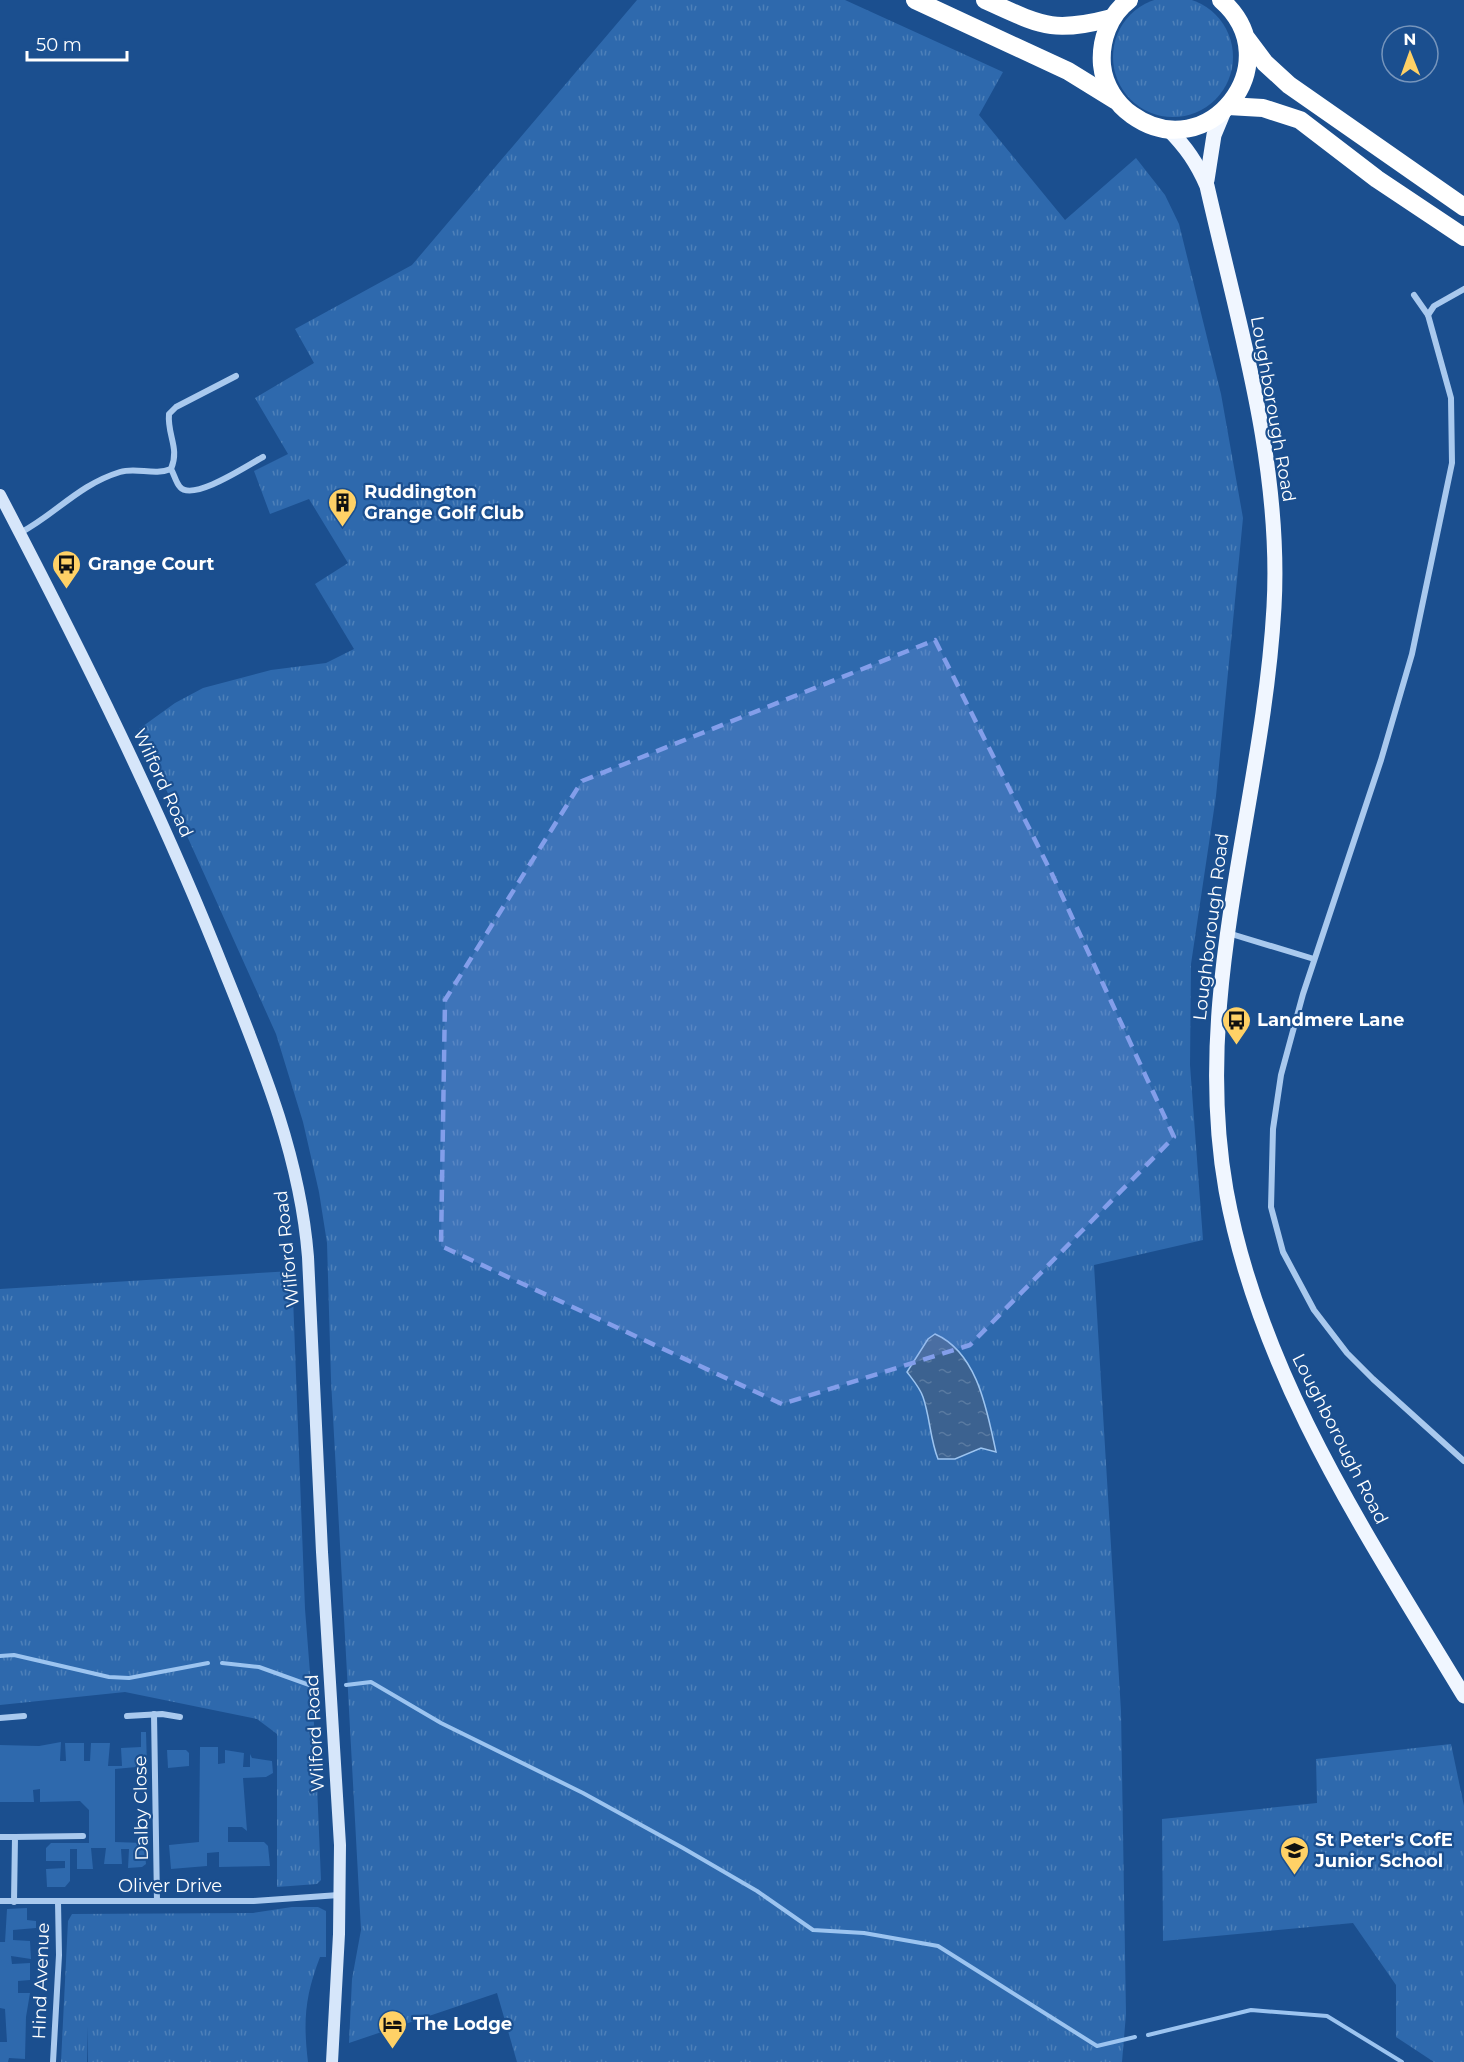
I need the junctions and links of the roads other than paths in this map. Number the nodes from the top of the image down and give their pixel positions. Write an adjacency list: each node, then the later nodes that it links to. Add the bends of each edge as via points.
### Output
1 (915, 0): 7 (highway, via 1068,71)
2 (985, 0): 5 (highway, via 1041,25 1065,28)
3 (1221, 0): 6 (highway)
4 (1126, 1): 5 (highway)
5 (1112, 18): 7 (highway, via 1105,34 1102,60 1107,85)
6 (1246, 37): 8 (highway, via 1246,74); 11 (highway, via 1265,63 1289,85)
7 (1116, 100): 9 (highway, via 1139,120)
8 (1226, 109): 9 (highway, via 1203,124); 10 (main road, Loughborough Road, via 1210,152); 12 (highway, via 1279,111 1300,120 1377,179)
9 (1168, 129): 10 (main road, Loughborough Road, via 1198,164)
10 (1207, 186): 21 (main road, Loughborough Road, via 1257,411 1272,507 1274,555 1268,671)
11 (1464, 207)
12 (1464, 237)
13 (1464, 289): 15 (street, via 1434,306)
14 (1414, 295): 15 (street)
15 (1428, 315): 22 (street, via 1452,399 1453,449 1412,654)
16 (236, 376): 18 (street, via 169,414 176,448)
17 (263, 457): 18 (street, via 200,490 188,492 180,488)
18 (171, 469): 20 (street, via 160,474 122,471 74,493)
19 (0, 495): 20 (main road, Wilford Road)
20 (20, 533): 33 (main road, Wilford Road, via 123,739 196,900 255,1046 297,1178 308,1257 340,1845)
21 (1226, 932): 22 (street); 24 (main road, Loughborough Road, via 1217,1030 1217,1119 1226,1191 1254,1299 1294,1400 1329,1470)
22 (1314, 959): 23 (street, via 1281,1075 1273,1129 1271,1207 1283,1252 1314,1310 1347,1353)
23 (1464, 1461)
24 (1464, 1696)
25 (154, 1714): 27 (street); 28 (street); 35 (street, Dalby Close)
26 (24, 1716): 29 (street)
27 (127, 1716)
28 (180, 1716)
29 (0, 1718)
30 (83, 1836): 32 (street)
31 (0, 1837): 32 (street)
32 (15, 1837): 36 (street)
33 (339, 1896): 35 (street, Oliver Drive); 39 (main road, Wilford Road)
34 (0, 1901): 36 (street, Oliver Drive)
35 (157, 1901): 37 (street, Oliver Drive)
36 (14, 1902): 37 (street, Oliver Drive)
37 (58, 1902): 38 (street, Hind Avenue)
38 (53, 2062)
39 (332, 2062)

